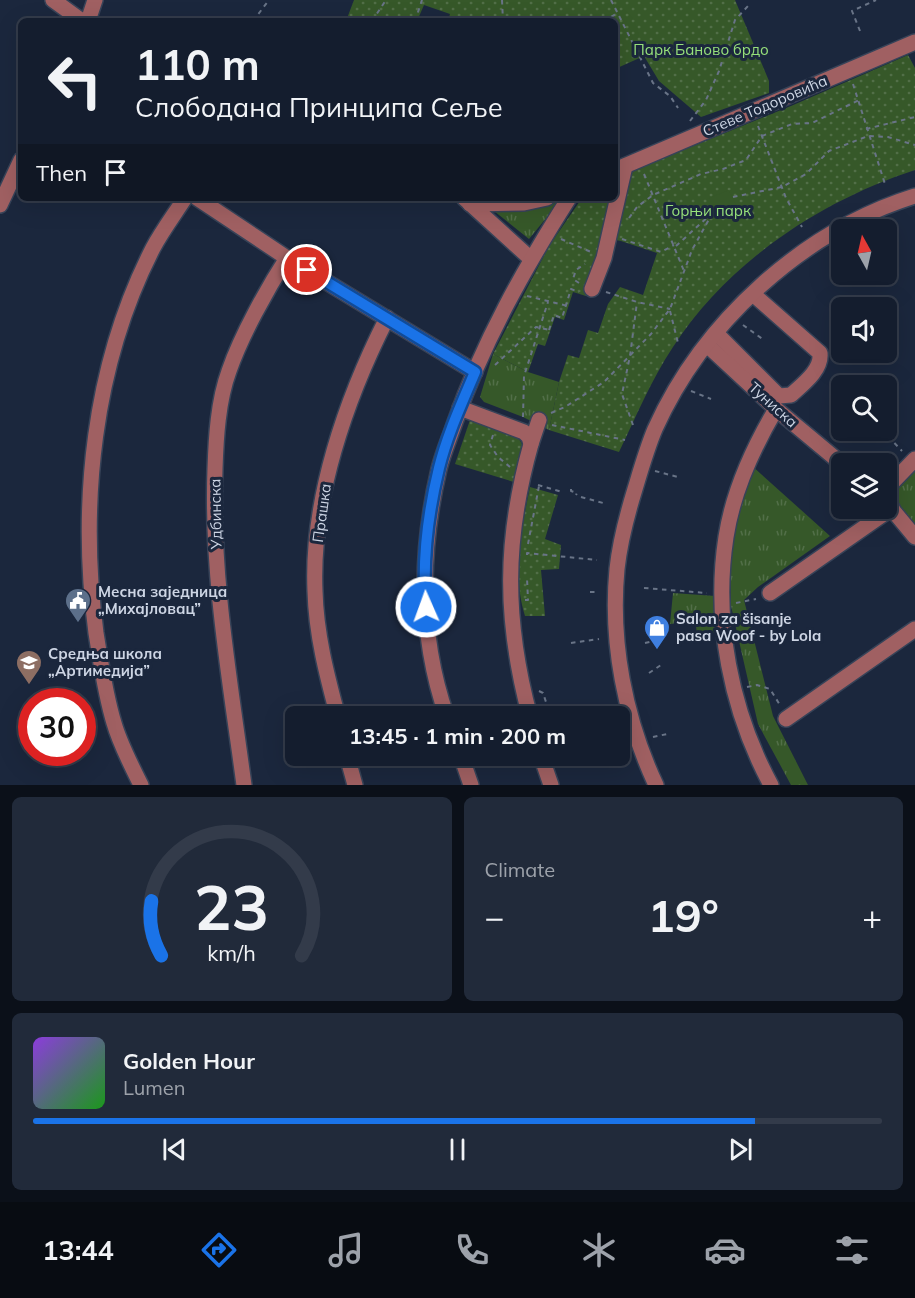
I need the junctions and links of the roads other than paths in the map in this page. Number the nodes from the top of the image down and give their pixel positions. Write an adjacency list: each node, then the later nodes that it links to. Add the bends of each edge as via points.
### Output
1 (53, 0): 3 (street)
2 (95, 0): 4 (street)
3 (78, 18)
4 (89, 18)
5 (915, 42): 7 (street, Стеве Тодоровића)
6 (18, 166): 15 (street)
7 (620, 168)
8 (915, 196): 19 (street, via 839,230 788,264)
9 (182, 201): 42 (street, via 154,248 122,325 111,358 91,472 90,568 100,656 114,722)
10 (202, 201): 16 (street)
11 (467, 201): 12 (street); 17 (street)
12 (530, 201)
13 (567, 201): 17 (street)
14 (614, 201): 18 (street)
15 (0, 205)
16 (287, 258): 20 (street); 43 (street, Удбинска, via 228,371 216,432 213,506 220,606)
17 (531, 259): 22 (street)
18 (596, 290)
19 (753, 294): 21 (street); 21 (street, via 820,352 818,368 791,395 779,396)
20 (387, 318): 22 (street); 35 (street, Прашка, via 365,362 322,493 315,591)
21 (712, 339): 24 (street, Туниска); 47 (street, via 679,385 655,429 621,542 617,570 620,663 640,749)
22 (475, 371): 23 (street)
23 (460, 408): 26 (street); 36 (street, via 439,467 426,554 431,653)
24 (776, 409): 27 (street, Туниска); 48 (street, via 750,458 730,517 722,594 736,699 750,742)
25 (546, 423): 26 (street)
26 (528, 438): 37 (street, via 512,530 510,566 513,639)
27 (831, 455)
28 (913, 460): 29 (street)
29 (897, 477)
30 (897, 515): 32 (street)
31 (870, 519): 33 (street)
32 (915, 537)
33 (770, 592)
34 (915, 629): 38 (street)
35 (335, 706)
36 (444, 706)
37 (526, 706)
38 (786, 719)
39 (350, 766): 44 (street)
40 (464, 766): 45 (street)
41 (545, 766): 46 (street)
42 (141, 785)
43 (244, 785)
44 (355, 785)
45 (471, 785)
46 (551, 785)
47 (656, 785)
48 (771, 785)

